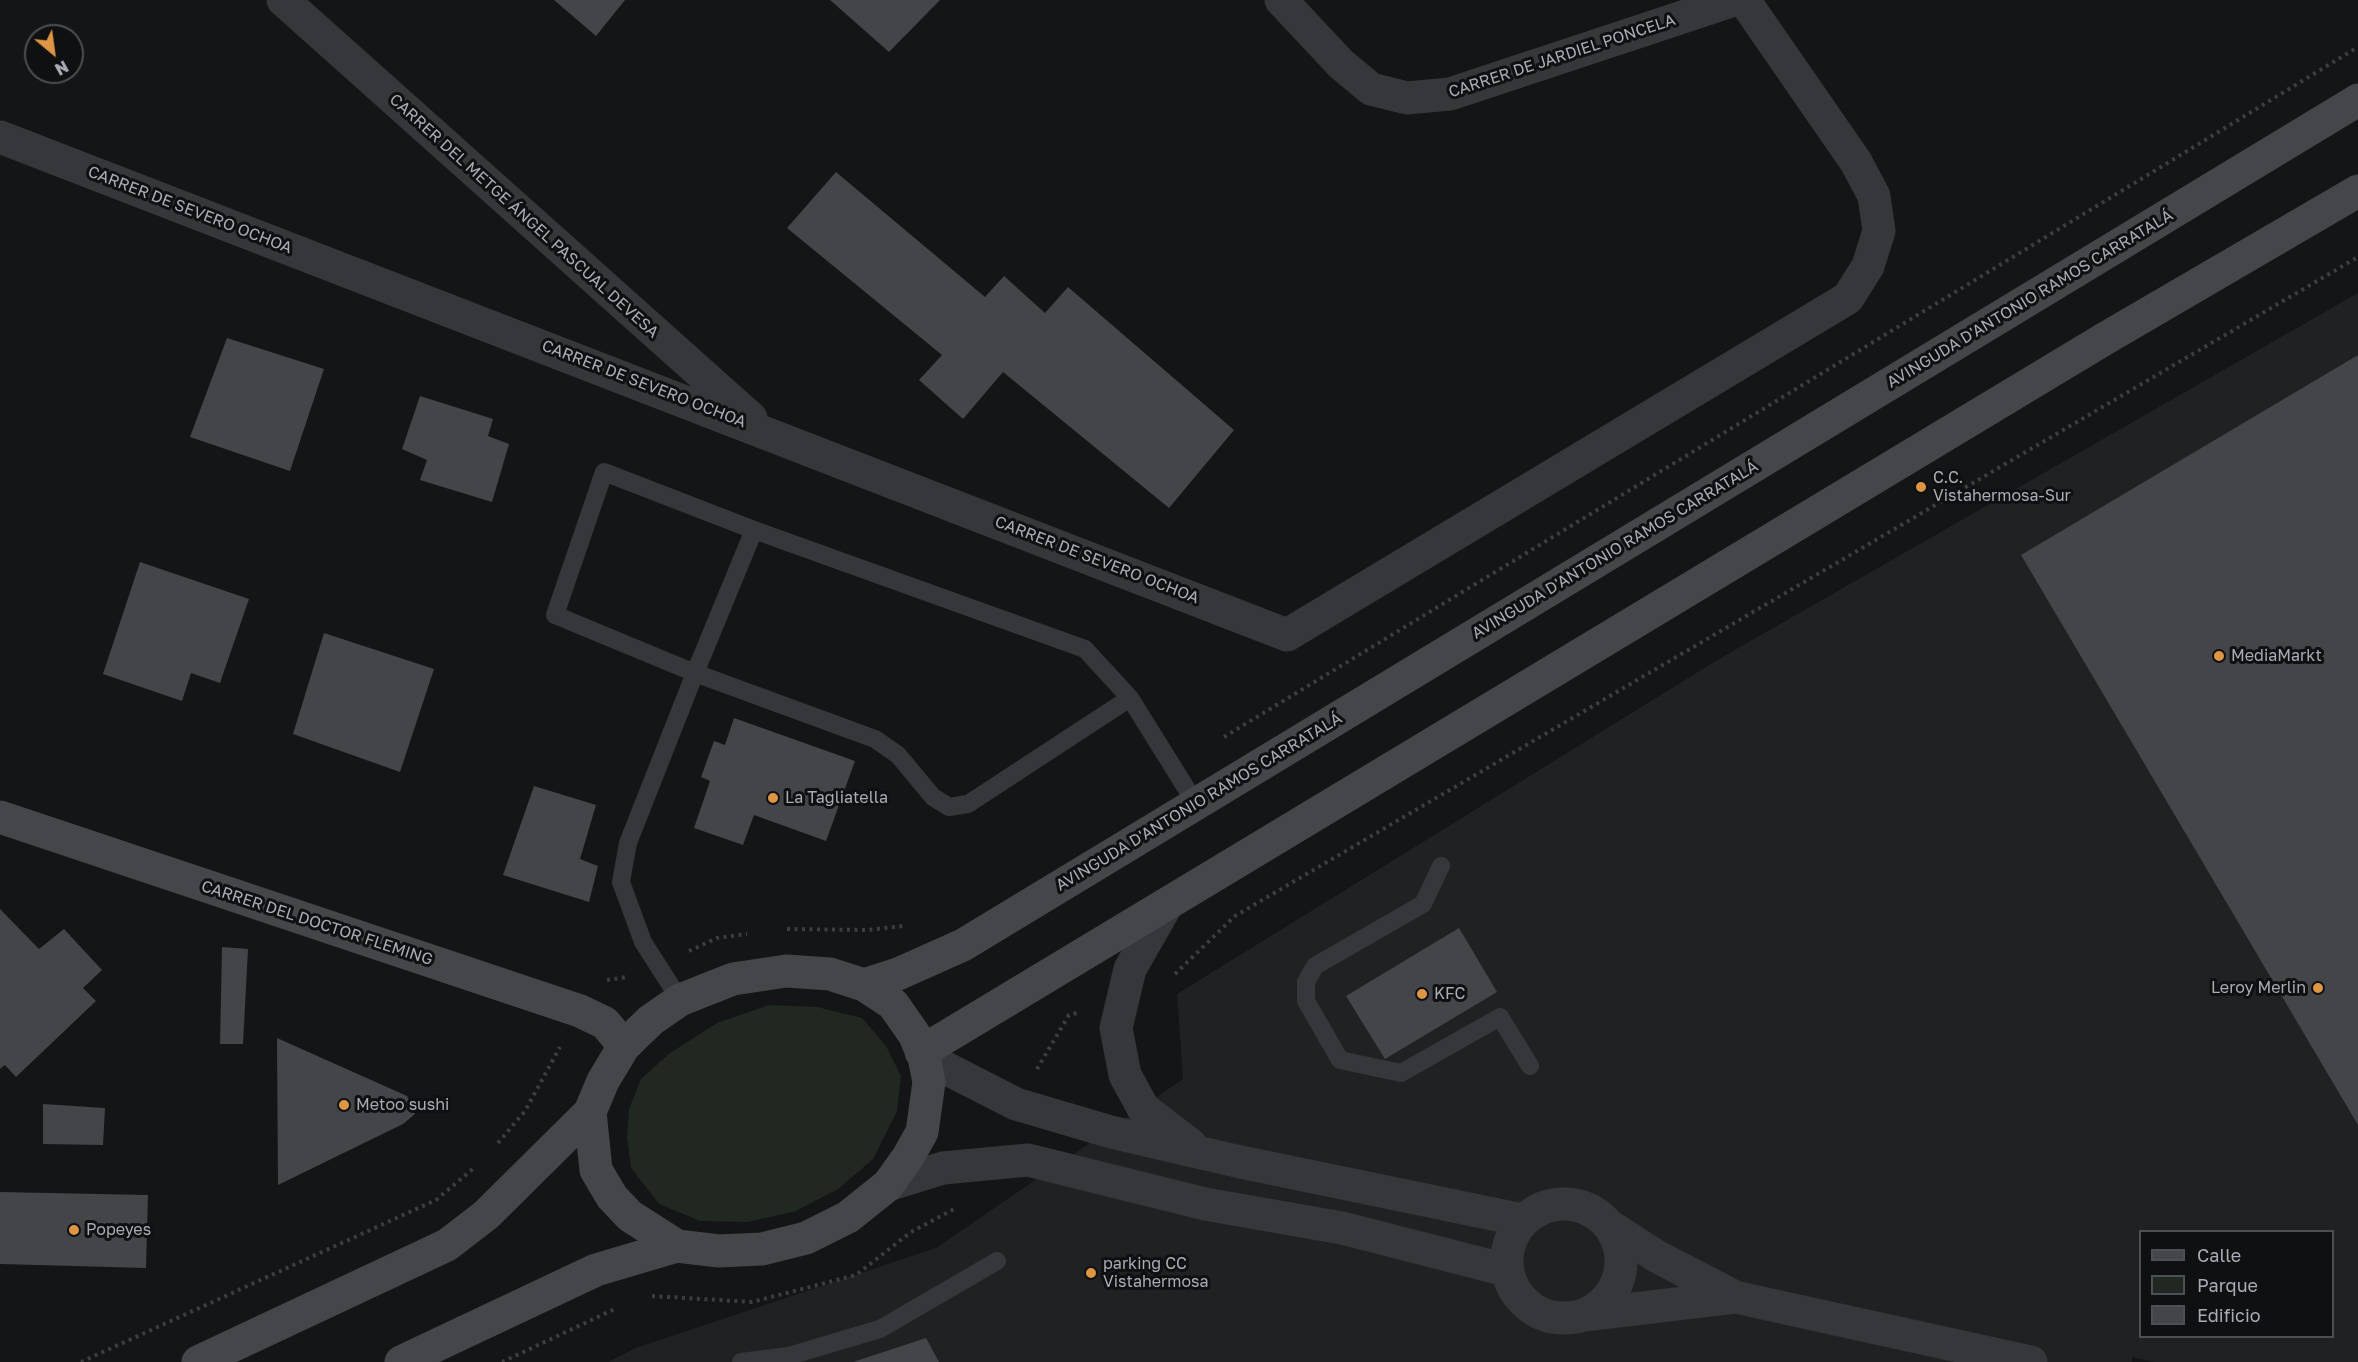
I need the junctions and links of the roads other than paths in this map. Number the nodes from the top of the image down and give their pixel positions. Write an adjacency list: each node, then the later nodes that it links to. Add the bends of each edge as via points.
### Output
1 (283, 0): 8 (street, CARRER DEL METGE ÁNGEL PASCUAL DEVESA)
2 (1281, 0): 3 (street, CARRER DE JARDIEL PONCELA, via 1341,64 1371,89 1407,98 1450,94)
3 (1734, 0)
4 (1744, 0): 8 (street, CARRER DE SEVERO OCHOA, via 1856,162 1874,196 1879,231 1868,266 1848,298 1287,634)
5 (2358, 100): 12 (main road, AVINGUDA D'ANTONIO RAMOS CARRATALÁ)
6 (0, 137): 8 (street, CARRER DE SEVERO OCHOA)
7 (2358, 191): 15 (main road, via 2106,338)
8 (765, 431)
9 (754, 530): 10 (lane); 10 (lane, via 604,472 555,615); 11 (lane, via 1085,649)
10 (695, 673): 11 (lane, via 875,739 898,755 933,796 950,807 968,804); 17 (lane, via 628,843 621,882 643,942)
11 (1130, 698): 12 (lane)
12 (1196, 804): 16 (main road, AVINGUDA D'ANTONIO RAMOS CARRATALÁ, via 963,945)
13 (0, 817): 18 (main road, CARRER DEL DOCTOR FLEMING, via 580,1011 605,1023)
14 (1441, 866): 20 (lane, via 1423,904 1315,966 1306,982 1306,1001 1340,1060 1401,1073 1500,1017)
15 (1166, 906): 19 (main road); 22 (street, via 1130,969 1116,1028 1125,1075 1143,1108)
16 (864, 985): 17 (main road, via 830,974 786,971 733,979); 19 (main road, via 892,1004 914,1034)
17 (680, 1000): 18 (main road)
18 (624, 1046): 21 (main road)
19 (923, 1055): 22 (street, via 1016,1104); 23 (main road, via 929,1082 922,1132)
20 (1530, 1066)
21 (590, 1112): 26 (main road, via 596,1170 612,1197 630,1216); 31 (main road, via 486,1215 447,1245)
22 (1205, 1154): 24 (street)
23 (888, 1185): 26 (main road, via 848,1217 806,1238 762,1249 719,1251); 28 (street, via 943,1168 1028,1160 1205,1204 1342,1228)
24 (1522, 1220): 25 (street, via 1557,1203 1580,1205); 28 (street, via 1508,1244)
25 (1610, 1226): 29 (street, via 1656,1256); 30 (street, via 1619,1245 1618,1277 1602,1304)
26 (677, 1246): 32 (main road, via 596,1270)
27 (997, 1261): 33 (lane, via 880,1329 789,1356)
28 (1506, 1270): 30 (street, via 1514,1291 1529,1307 1547,1317)
29 (1735, 1297): 30 (street); 34 (street)
30 (1584, 1315)
31 (198, 1362)
32 (401, 1362)
33 (741, 1362)
34 (2031, 1362)

